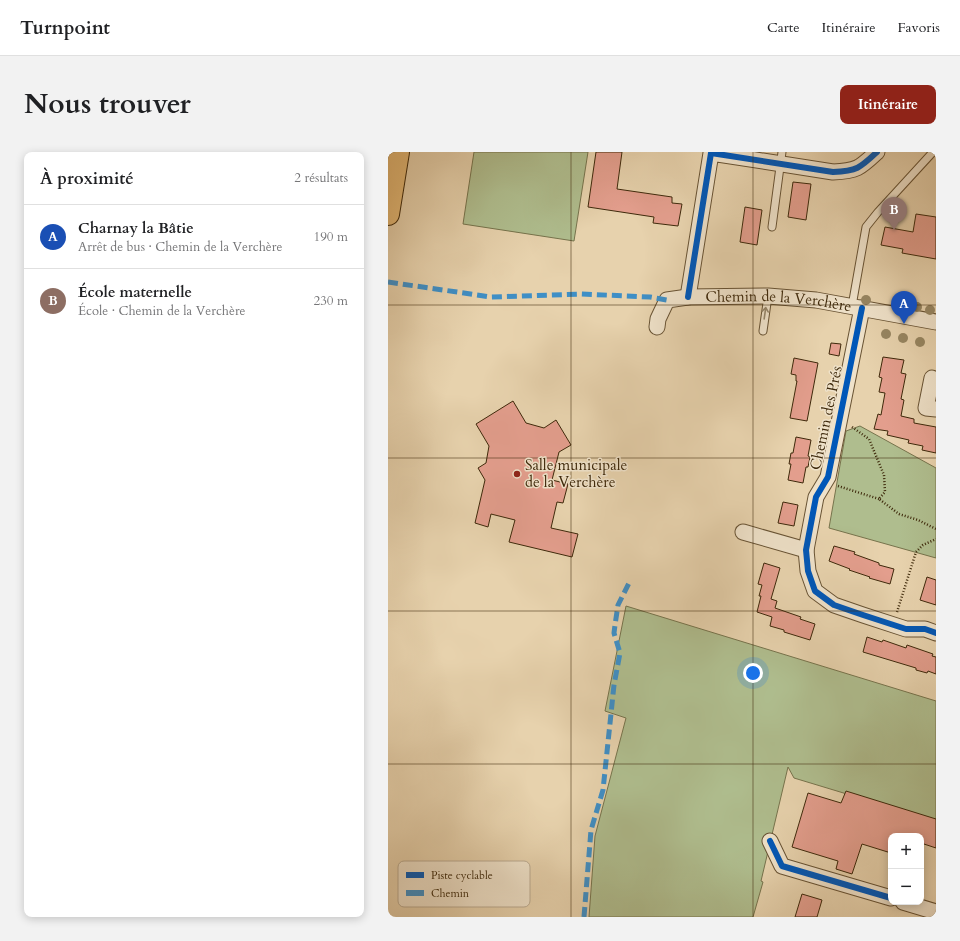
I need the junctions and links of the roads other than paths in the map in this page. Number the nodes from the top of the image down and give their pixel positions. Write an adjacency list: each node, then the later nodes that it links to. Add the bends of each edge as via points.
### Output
1 (398, 152): 6 (highway)
2 (877, 152): 5 (street, via 864,165 850,171 833,172)
3 (933, 152): 10 (lane, via 866,227)
4 (711, 153): 5 (street); 9 (street)
5 (781, 158): 7 (lane)
6 (388, 214)
7 (772, 228)
8 (768, 296): 9 (street, Chemin de la Verchère); 10 (street, Chemin de la Verchère); 13 (lane, one-way to 8)
9 (688, 298): 12 (street, Chemin de la Verchère, via 667,300)
10 (857, 307): 11 (street, Chemin de la Verchère); 17 (street, Chemin des Prés, via 828,477 816,497)
11 (936, 322)
12 (657, 327)
13 (763, 331)
14 (932, 378): 15 (street, via 926,408)
15 (936, 409)
16 (743, 532): 17 (street)
17 (806, 550): 18 (street, Chemin des Prés, via 808,571 816,591 834,605 906,629 925,629)
18 (936, 633)
19 (770, 841): 20 (street, via 782,866)
20 (888, 897)
21 (914, 905): 22 (street)
22 (936, 912)

